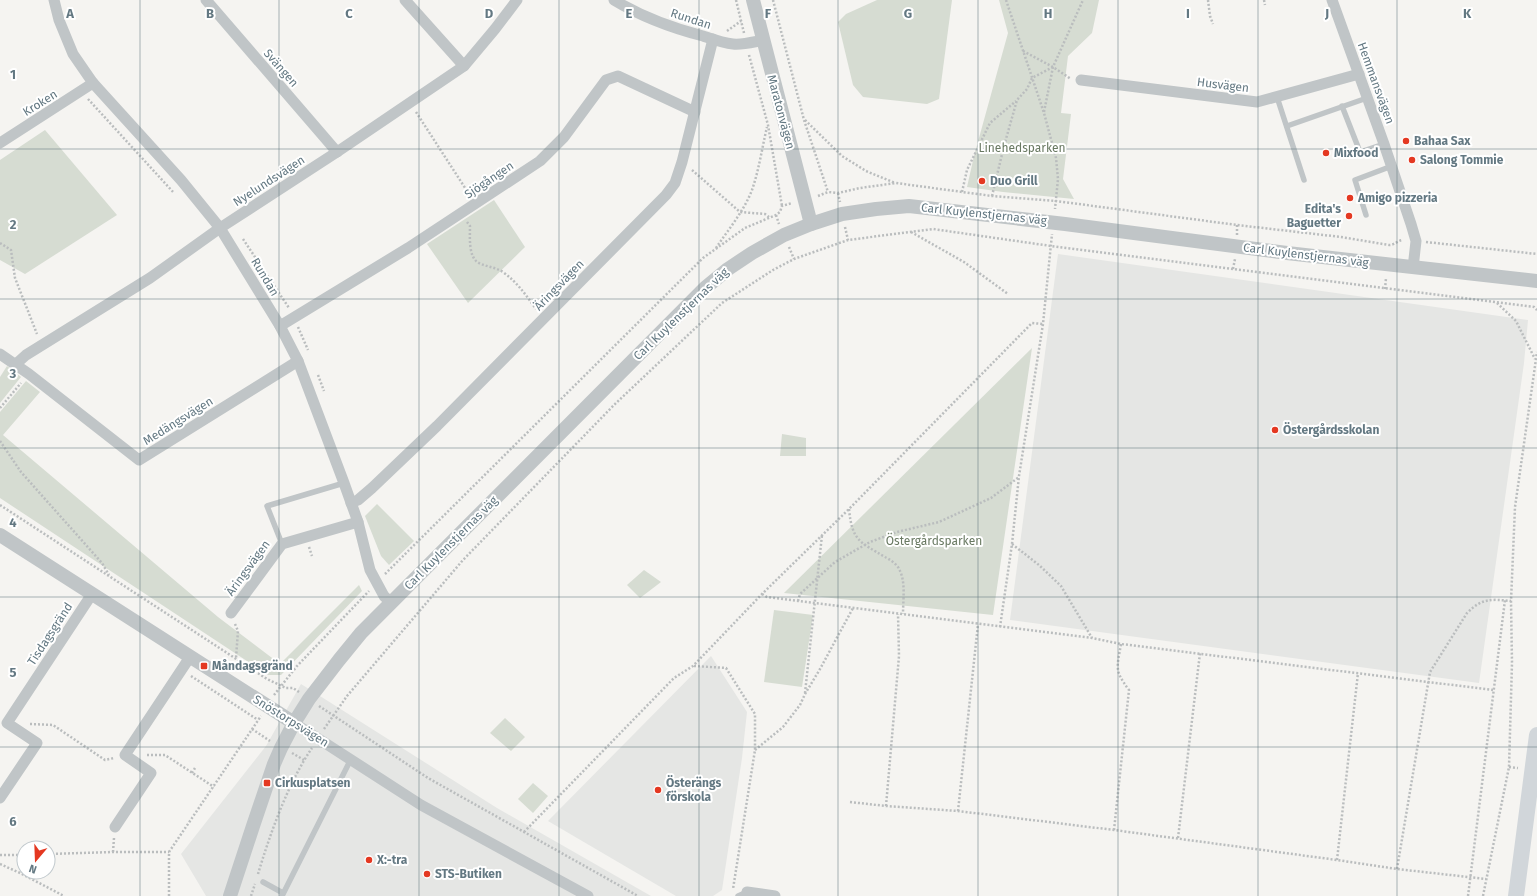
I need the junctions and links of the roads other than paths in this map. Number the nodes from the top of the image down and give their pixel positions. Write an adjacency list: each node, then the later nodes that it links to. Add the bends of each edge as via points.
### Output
1 (54, 0): 13 (street, Rundan, via 73,54)
2 (206, 0): 21 (street, Svängen)
3 (405, 0): 10 (street)
4 (517, 0): 10 (street, Nyelundsvägen)
5 (614, 0): 8 (street, Rundan, via 649,18)
6 (753, 0): 9 (street, Maratonvägen)
7 (1332, 0): 11 (street, Hemmansvägen)
8 (713, 39): 9 (street, Rundan, via 732,44); 17 (street, Äringsvägen)
9 (764, 40): 25 (street, Maratonvägen)
10 (464, 66): 21 (street, Nyelundsvägen)
11 (1359, 74): 14 (street, Husvägen); 15 (street, Hemmansvägen)
12 (1081, 80): 14 (street, Husvägen, via 1257,102)
13 (93, 84): 19 (street, Kroken); 26 (street, Rundan, via 181,180)
14 (1277, 97): 18 (lane)
15 (1367, 98): 16 (lane); 20 (street, Hemmansvägen)
16 (1342, 106): 18 (lane); 20 (lane, via 1360,152)
17 (695, 112): 29 (street, Sjögången, via 618,76 606,80 564,137 540,161 408,248); 34 (street, Äringsvägen, via 675,183 666,195 544,320 372,488)
18 (1287, 126): 23 (lane)
19 (0, 143)
20 (1384, 144): 22 (street, Hemmansvägen)
21 (337, 152): 26 (street, Nyelundsvägen)
22 (1392, 166): 24 (lane, via 1355,180); 27 (street, Hemmansvägen, via 1416,240)
23 (1304, 180)
24 (1366, 215)
25 (811, 224): 27 (street, Carl Kuylenstjernas väg, via 842,214 909,206); 39 (street, Carl Kuylenstjernas väg, via 752,252 705,288)
26 (220, 228): 29 (street, Rundan); 32 (street, Nyelundsvägen, via 150,278)
27 (1413, 268): 28 (street, Carl Kuylenstjernas väg)
28 (1537, 281)
29 (280, 326): 31 (street, Rundan)
30 (0, 354): 32 (street, Medängsvägen)
31 (298, 361): 32 (street, Medängsvägen, via 139,460); 33 (street, Rundan)
32 (16, 364)
33 (344, 483): 34 (street, Rundan); 37 (lane, via 268,506)
34 (352, 503): 35 (street, Rundan)
35 (358, 522): 37 (street, Äringsvägen); 39 (street, Rundan, via 370,570 384,596)
36 (0, 535): 38 (street, Snöstorpsvägen)
37 (282, 544): 40 (street, Äringsvägen)
38 (92, 594): 41 (street, Snöstorpsvägen); 45 (street, Tisdagsgränd, via 7,724 36,742)
39 (392, 603): 42 (street, Carl Kuylenstjernas väg, via 361,633)
40 (231, 613)
41 (190, 657): 42 (street, Snöstorpsvägen); 46 (street, via 125,755 151,773)
42 (294, 722): 44 (street, Snöstorpsvägen); 50 (street, Carl Kuylenstjernas väg, via 274,764)
43 (1537, 735): 53 (main road)
44 (351, 759): 49 (lane); 51 (street, Snöstorpsvägen, via 421,805)
45 (0, 798)
46 (115, 827)
47 (263, 882): 49 (lane)
48 (742, 894): 52 (street)
49 (283, 895)
50 (230, 896)
51 (588, 896)
52 (774, 896)
53 (1516, 896)

